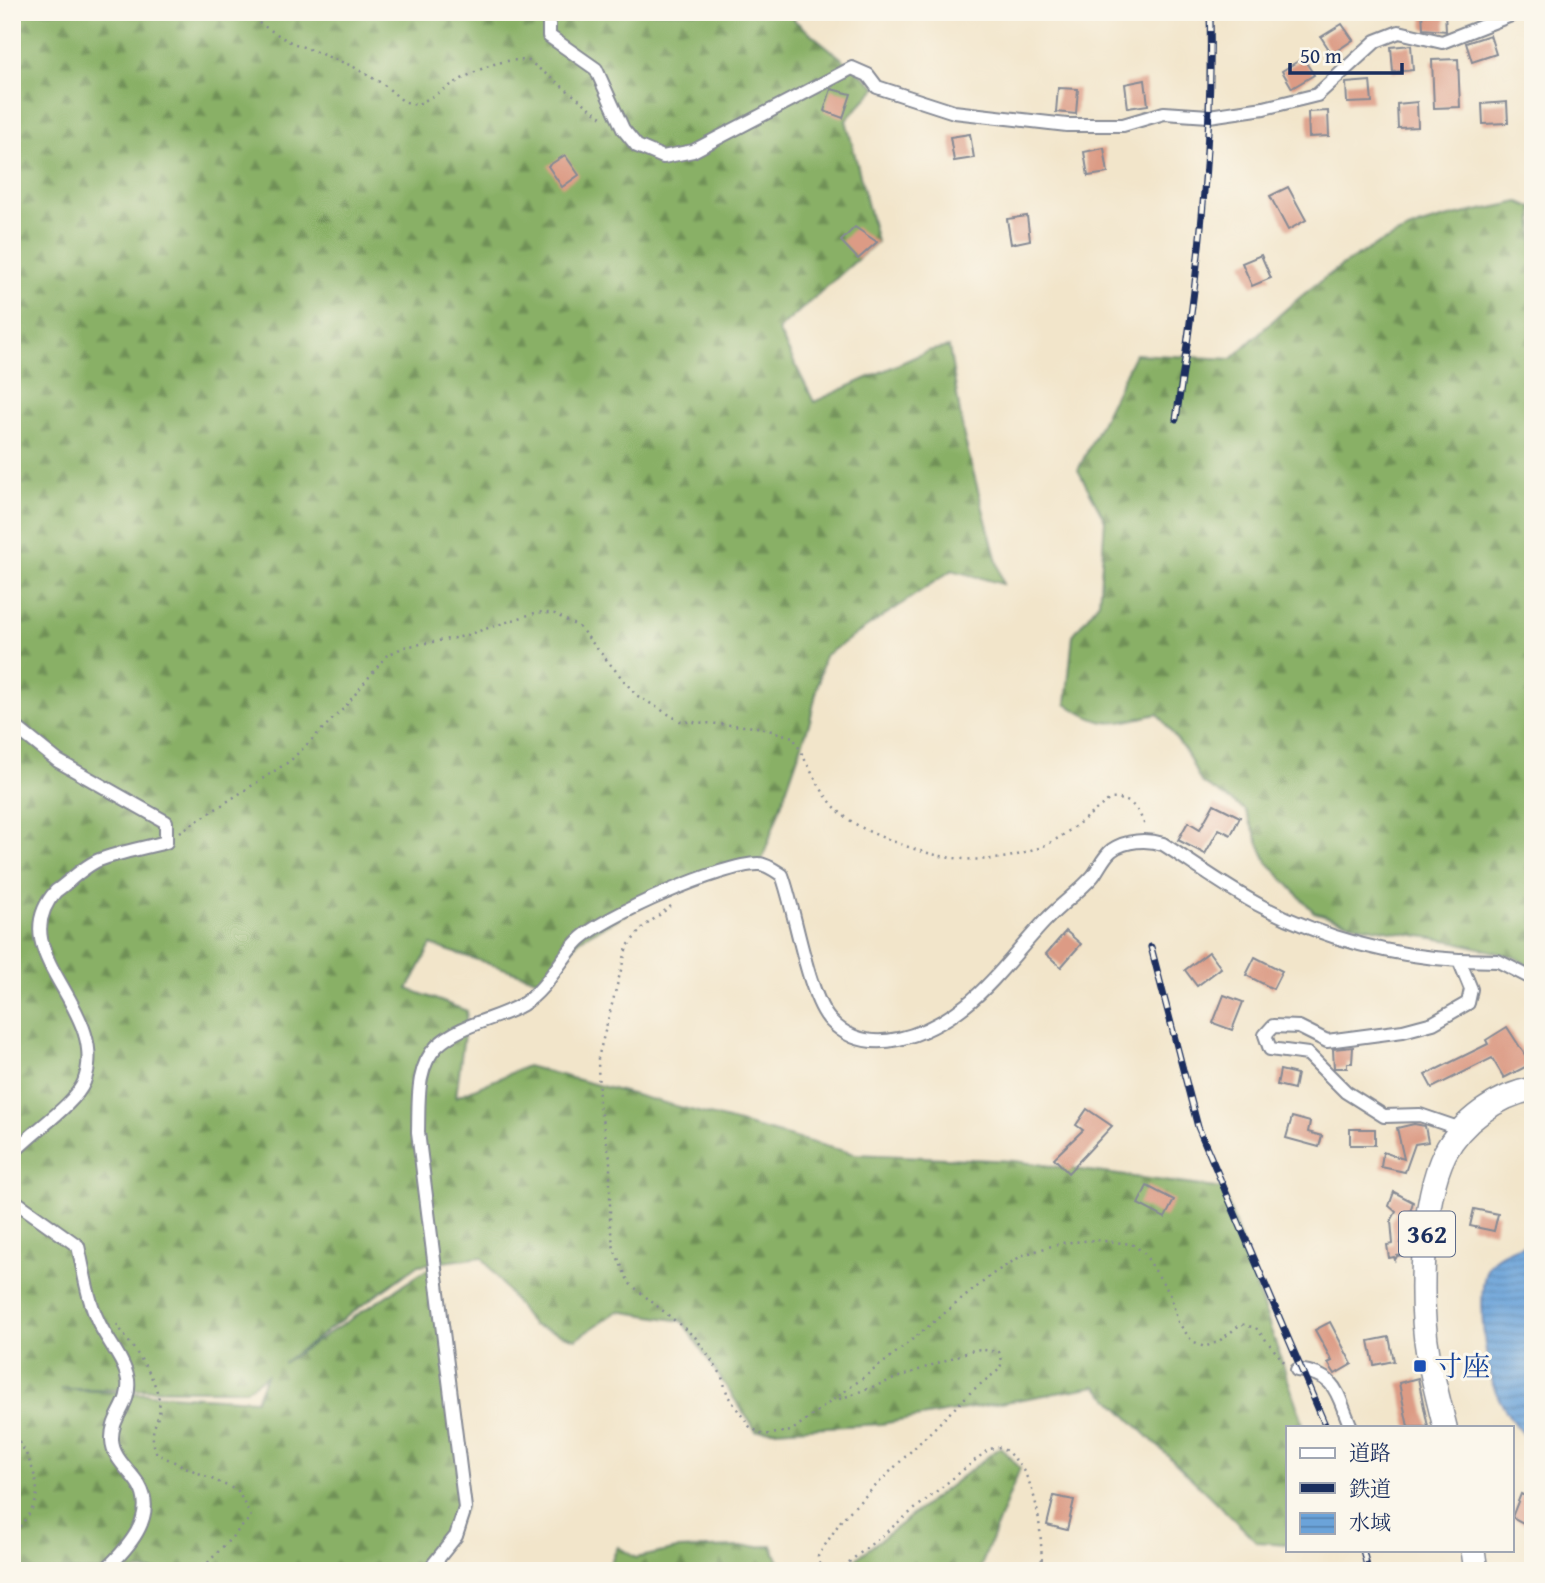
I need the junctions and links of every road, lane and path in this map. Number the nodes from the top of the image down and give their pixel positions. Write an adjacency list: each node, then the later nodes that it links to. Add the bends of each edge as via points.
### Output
1 (241, 12): 4 (path, via 288,41 352,66 416,105 490,65 516,59 529,61 584,106)
2 (549, 12): 4 (street, via 549,36 596,69)
3 (1519, 12): 4 (street, via 1443,42 1399,32 1376,41 1317,95 1209,116 1164,113 1123,125 1067,125 954,112 877,87 868,75 852,68 692,150 663,157 637,146)
4 (623, 129)
5 (12, 724): 7 (street, via 58,761 166,822)
6 (1152, 841): 7 (path, via 1138,809 1120,798 1110,799 1062,836 1010,857 948,858 917,850 864,830 841,813 824,793 793,737 757,727 680,721 636,695 580,628 555,614 538,612 460,636 404,647 386,656 344,708 290,761); 9 (street, via 1261,906 1303,925 1363,945 1423,958); 26 (street, via 1110,851 1092,876 967,1005 901,1039 877,1044 854,1037 830,1021 803,951 782,875 761,863 718,871 600,926 580,940 537,993 521,1005 463,1029 437,1046 419,1084 418,1132 465,1508 456,1536)
7 (166, 842): 13 (street, via 97,861 43,901 28,924 29,947 85,1041 86,1068 72,1099)
8 (675, 903): 17 (path, via 642,928 627,947 598,1058 599,1105 610,1158 614,1249 629,1283 696,1338 749,1426 763,1435 783,1434)
9 (1459, 960): 10 (street, via 1498,961); 12 (street, via 1471,989 1468,1003 1433,1023 1326,1041 1299,1027 1273,1026 1265,1035 1270,1049 1308,1054 1346,1093 1384,1116 1420,1115)
10 (1533, 979)
11 (1533, 1089): 12 (highway, 362, via 1491,1105)
12 (1461, 1129): 19 (highway, 362, via 1434,1181 1424,1257 1428,1353)
13 (12, 1154)
14 (12, 1199): 24 (street, via 78,1246 97,1320 128,1377 129,1399 116,1418 112,1439 117,1458 145,1500 142,1523 126,1551)
15 (111, 1315): 25 (path, via 152,1376 160,1404 151,1438 157,1454 238,1491 249,1509 251,1517 239,1533)
16 (1297, 1370): 17 (path, via 1281,1361 1256,1328 1241,1324 1204,1347 1191,1340 1144,1253 1132,1244 1095,1240 1061,1243 1023,1255); 18 (street, via 1313,1371 1335,1385)
17 (834, 1401): 27 (path, via 976,1349 992,1349 1002,1360 1000,1369 842,1519 818,1556)
18 (1351, 1426)
19 (1445, 1426)
20 (12, 1430): 21 (path, via 23,1445 37,1499)
21 (12, 1537)
22 (1473, 1552): 29 (highway)
23 (839, 1570): 28 (path, via 989,1450 1000,1447 1013,1455 1032,1492 1041,1522)
24 (104, 1571)
25 (200, 1571)
26 (428, 1571)
27 (821, 1571)
28 (1042, 1571)
29 (1476, 1571)

